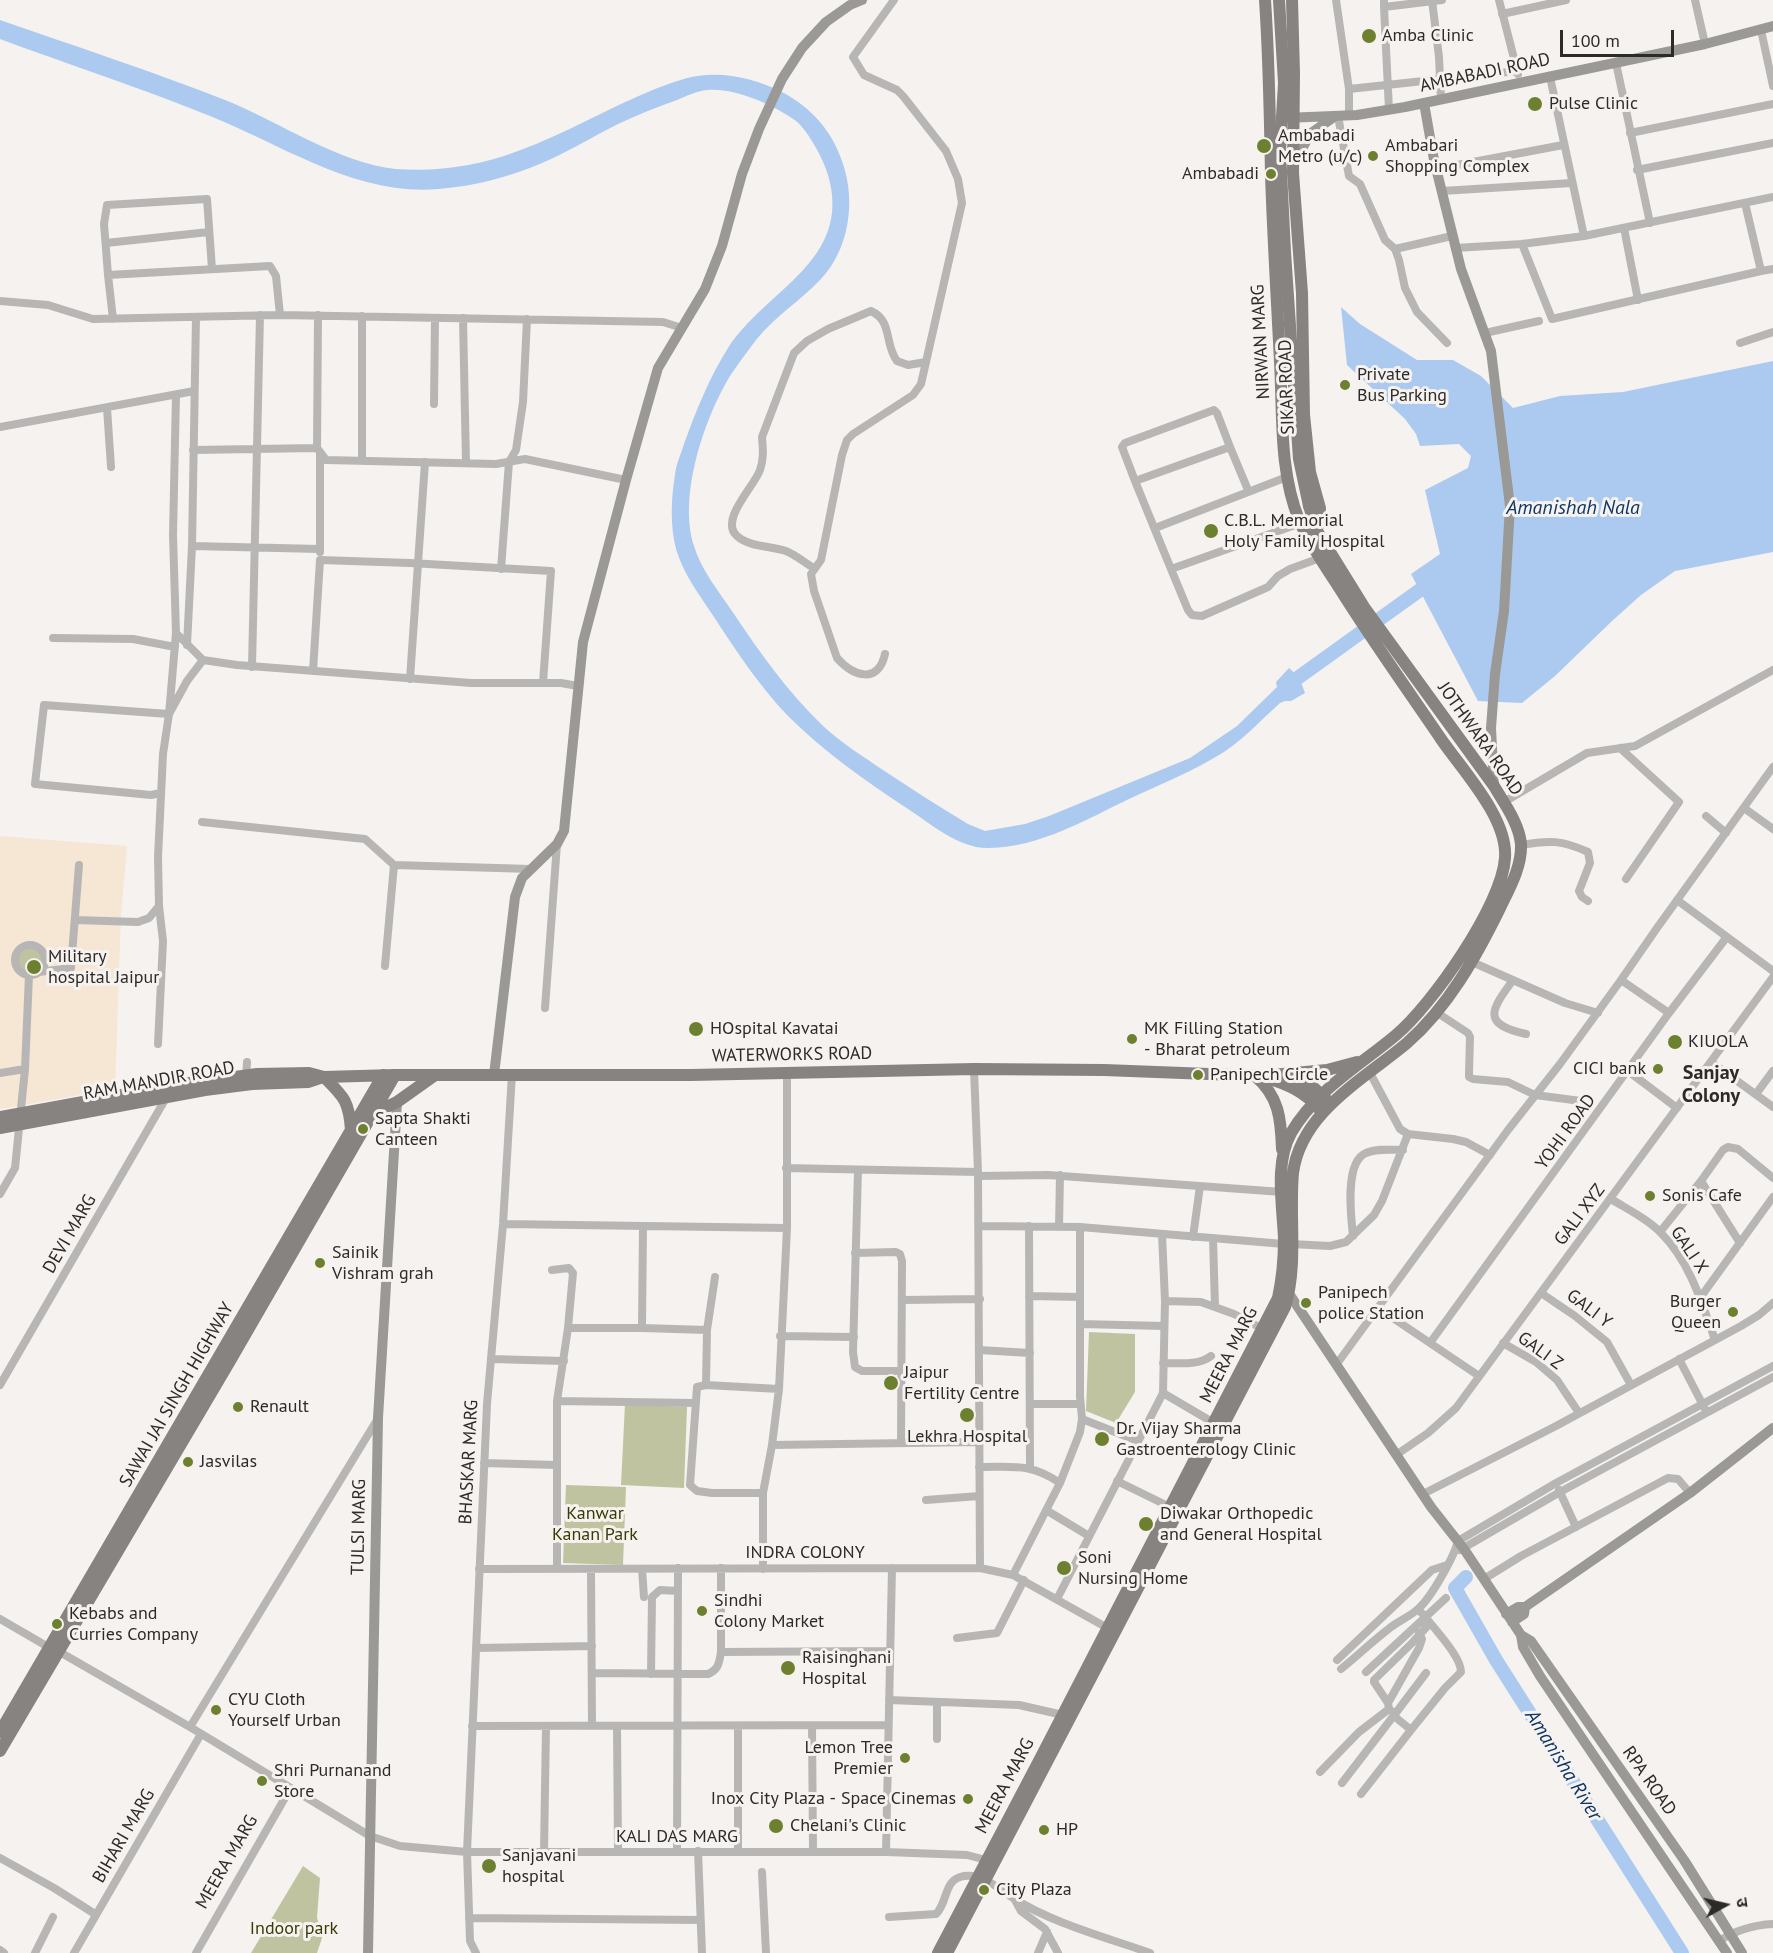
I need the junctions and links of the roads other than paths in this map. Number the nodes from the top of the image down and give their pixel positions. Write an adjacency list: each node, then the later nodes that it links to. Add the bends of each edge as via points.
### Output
1 (862, 0): 68 (street, via 826,22 802,48 777,88 742,174 722,246 705,289)
2 (894, 0): 73 (street, via 853,57 864,75 897,90 938,140 953,165 962,203)
3 (1265, 0): 30 (main road, NIRWAN MARG)
4 (1279, 0): 96 (main road, bridge, via 1284,83 1280,151 1299,459)
5 (1292, 0): 31 (main road, SIKAR ROAD)
6 (1336, 0): 24 (street)
7 (1442, 0): 11 (street)
8 (1499, 0): 13 (street)
9 (1563, 0): 13 (street)
10 (1695, 0): 16 (street)
11 (1432, 1): 12 (street); 20 (street)
12 (1384, 4): 22 (street)
13 (1502, 14): 18 (street)
14 (1773, 26): 15 (street, AMBABADI ROAD)
15 (1761, 30): 16 (street, AMBABADI ROAD); 23 (street)
16 (1706, 44): 17 (street, AMBABADI ROAD)
17 (1616, 63): 19 (street, AMBABADI ROAD); 32 (street)
18 (1517, 71): 20 (street); 21 (street)
19 (1550, 77): 21 (street, AMBABADI ROAD); 34 (street)
20 (1441, 81): 22 (street); 25 (street)
21 (1521, 83): 25 (street, AMBABADI ROAD)
22 (1388, 85): 24 (street); 28 (street)
23 (1773, 86)
24 (1349, 89): 29 (street)
25 (1441, 100): 26 (street, AMBABADI ROAD)
26 (1424, 103): 28 (street, AMBABADI ROAD); 36 (street)
27 (1773, 104): 32 (street)
28 (1389, 110): 29 (street, AMBABADI ROAD)
29 (1341, 116): 31 (street, AMBABADI ROAD); 35 (street, via 1311,133); 51 (street, via 1349,176 1360,184 1385,240)
30 (1271, 118): 31 (street, AMBABADI ROAD); 38 (main road, NIRWAN MARG)
31 (1293, 118): 35 (main road, SIKAR ROAD)
32 (1630, 133): 37 (street)
33 (1773, 143): 37 (street)
34 (1563, 145): 36 (street); 39 (street)
35 (1293, 169): 38 (main road); 96 (main road, SIKAR ROAD, via 1302,292 1304,415 1310,472 1320,508)
36 (1436, 169): 40 (street)
37 (1637, 170): 43 (street)
38 (1271, 174): 90 (main road, NIRWAN MARG)
39 (1572, 183): 40 (street); 47 (street)
40 (1442, 191): 46 (street)
41 (1773, 197): 42 (street)
42 (1745, 203): 43 (street); 54 (street)
43 (1650, 223): 44 (street)
44 (1624, 228): 47 (street); 56 (street)
45 (209, 232): 48 (street); 48 (street, via 207,199 106,205); 52 (street)
46 (1452, 236): 50 (street); 51 (street)
47 (1584, 236): 49 (street)
48 (106, 243): 55 (street)
49 (1522, 244): 50 (street); 56 (street, via 1552,319)
50 (1455, 248): 70 (street)
51 (1395, 249): 71 (street, via 1410,300)
52 (212, 269): 55 (street); 59 (street, via 270,266 276,276)
53 (1773, 269): 54 (street)
54 (1761, 272): 56 (street)
55 (108, 275): 65 (street)
56 (1638, 300)
57 (0, 301): 65 (street, via 48,305 93,319)
58 (260, 315): 59 (street); 62 (street); 82 (street)
59 (280, 315): 60 (street)
60 (318, 315): 61 (street); 84 (street)
61 (362, 316): 63 (street); 85 (street)
62 (196, 317): 65 (street); 76 (street)
63 (435, 318): 64 (street); 78 (street)
64 (463, 318): 66 (street); 88 (street)
65 (113, 319)
66 (527, 320): 68 (street, via 663,322); 87 (street, via 523,402 516,450)
67 (1539, 321): 70 (street)
68 (682, 328): 91 (street, via 658,368)
69 (1773, 332): 72 (street)
70 (1485, 333): 125 (street, via 1494,368 1510,506 1491,728)
71 (1447, 343)
72 (1740, 343)
73 (926, 362): 74 (street); 75 (street)
74 (914, 364): 75 (street); 103 (street, via 897,361 886,324 871,311 807,341 790,359 762,438 760,470 731,523 733,532 744,541 788,552)
75 (924, 373): 103 (street, via 914,395 847,440 821,560)
76 (194, 391): 77 (street); 83 (street)
77 (176, 395): 79 (street); 107 (street)
78 (434, 404)
79 (107, 408): 80 (street); 89 (street)
80 (0, 427)
81 (1230, 447): 92 (street); 92 (street, via 1217,413 1210,410 1125,442 1122,447); 93 (street)
82 (256, 449): 83 (street); 84 (street); 98 (street)
83 (193, 450): 97 (street)
84 (318, 450): 85 (street, via 326,460); 99 (street)
85 (362, 460): 86 (street)
86 (425, 462): 88 (street); 102 (street)
87 (509, 462): 88 (street); 91 (street, via 525,459); 104 (street)
88 (466, 463)
89 (111, 467)
90 (1287, 477): 93 (street); 94 (main road, NIRWAN MARG)
91 (626, 480): 120 (street, via 583,642)
92 (1135, 481): 95 (street)
93 (1248, 490): 95 (street)
94 (1301, 524): 100 (main road, NIRWAN MARG); 105 (street)
95 (1155, 528): 105 (street)
96 (1317, 531): 106 (main road)
97 (192, 546): 98 (street); 109 (street)
98 (255, 548): 99 (street); 114 (street)
99 (320, 549): 101 (street)
100 (1320, 558): 105 (street, via 1290,569 1268,587 1202,616 1192,615 1188,610); 106 (main road, NIRWAN MARG)
101 (320, 560): 102 (street); 116 (street)
102 (418, 563): 104 (street); 118 (street)
103 (814, 568): 111 (street, via 814,591 837,658 860,675 874,673 882,666)
104 (501, 569): 119 (street, via 551,571)
105 (1171, 569)
106 (1360, 611): 112 (main road, NIRWAN MARG); 125 (main road, JOTHWARA ROAD, via 1390,643)
107 (176, 633): 109 (street); 110 (street)
108 (53, 638): 110 (street, via 134,639)
109 (188, 645): 113 (street)
110 (175, 646): 117 (street)
111 (885, 654)
112 (1384, 656): 158 (main road, JOTHWARA ROAD, via 1478,790 1506,847 1502,876 1479,923 1438,989 1397,1034)
113 (203, 660): 114 (street); 121 (street)
114 (252, 666): 116 (street)
115 (1773, 670): 123 (street, via 1635,746)
116 (313, 671): 118 (street)
117 (173, 673): 121 (street); 122 (street)
118 (411, 679): 119 (street)
119 (543, 683): 120 (street)
120 (578, 686): 133 (street, via 564,831)
121 (182, 690): 122 (street)
122 (169, 714): 126 (street); 126 (street, via 44,705 35,784)
123 (1620, 748): 127 (street, via 1587,753); 138 (street, via 1679,802)
124 (1773, 767): 128 (street)
125 (1494, 786): 127 (main road, JOTHWARA ROAD)
126 (161, 793): 141 (street)
127 (1504, 802): 134 (main road, JOTHWARA ROAD)
128 (1744, 808): 131 (street); 132 (street)
129 (1706, 816): 132 (street)
130 (201, 822): 136 (street, via 364,839)
131 (1773, 829)
132 (1726, 833): 139 (street)
133 (556, 844): 137 (street); 152 (street)
134 (1521, 845): 140 (street, via 1555,841 1588,852 1590,863 1579,891); 144 (main road, JOTHWARA ROAD, via 1513,881)
135 (79, 865): 142 (street)
136 (394, 865): 137 (street); 145 (street)
137 (531, 869): 172 (street, via 522,878 515,897)
138 (1626, 879)
139 (1677, 900): 143 (street); 151 (street)
140 (1588, 901)
141 (159, 906): 142 (street, via 149,918 138,922); 157 (street, via 163,942)
142 (75, 920): 147 (street, via 72,968)
143 (1726, 938): 146 (street); 155 (street, YOHI ROAD)
144 (1472, 962): 150 (street); 153 (main road, JOTHWARA ROAD)
145 (385, 966)
146 (1773, 971)
147 (39, 972): 148 (street); 148 (street, via 46,961 43,951 36,945 26,945 17,951 15,963)
148 (29, 975): 162 (street)
149 (1773, 977): 160 (street, GALI XYZ)
150 (1514, 980): 154 (street, via 1565,1003); 156 (street, via 1496,1003 1494,1018 1507,1029)
151 (1622, 980): 154 (street); 155 (street)
152 (545, 1008)
153 (1436, 1012): 167 (main road, JOTHWARA ROAD, via 1408,1042); 177 (street, via 1468,1033 1469,1077 1508,1082)
154 (1598, 1012): 177 (street)
155 (1669, 1013): 163 (street, YOHI ROAD)
156 (1526, 1034)
157 (158, 1044)
158 (1361, 1061): 169 (main road); 181 (main road, MEERA MARG)
159 (247, 1062): 175 (street)
160 (1711, 1062): 178 (street); 183 (street, GALI XYZ)
161 (974, 1068): 166 (main road, WATERWORKS ROAD); 173 (main road, WATERWORKS ROAD); 195 (street)
162 (25, 1069): 165 (street); 186 (street)
163 (1628, 1071): 183 (street); 242 (street, YOHI ROAD)
164 (1773, 1071): 178 (street)
165 (0, 1073)
166 (787, 1073): 168 (main road, WATERWORKS ROAD); 193 (street)
167 (1370, 1073): 181 (main road, JOTHWARA ROAD); 189 (street, via 1396,1125)
168 (512, 1074): 172 (main road, WATERWORKS ROAD); 204 (street, BHASKAR MARG)
169 (1288, 1074): 173 (main road); 181 (main road, via 1303,1081)
170 (389, 1075): 171 (main road, WATERWORKS ROAD); 174 (main road, WATERWORKS ROAD); 184 (main road); 188 (main road, SAWAI JAI SINGH HIGHWAY)
171 (435, 1075): 172 (main road, WATERWORKS ROAD); 180 (main road)
172 (494, 1075)
173 (1258, 1076): 181 (main road, via 1291,1087); 192 (main road, via 1276,1105)
174 (324, 1077): 175 (main road, WATERWORKS ROAD, via 309,1073); 188 (main road, via 350,1109)
175 (246, 1080): 176 (main road, WATERWORKS ROAD)
176 (170, 1093): 186 (main road, WATERWORKS ROAD); 256 (street, DEVI MARG)
177 (1535, 1095): 179 (street); 191 (street)
178 (1756, 1095): 182 (street)
179 (1581, 1101)
180 (397, 1102): 184 (main road); 268 (street, TULSI MARG)
181 (1322, 1104): 192 (main road, MEERA MARG, via 1289,1137); 216 (main road, MEERA MARG, via 1294,1162)
182 (1773, 1107)
183 (1677, 1108): 203 (street, GALI XYZ)
184 (372, 1114): 292 (main road, via 230,1361)
185 (0, 1117): 186 (main road)
186 (20, 1119): 187 (main road); 201 (street, via 15,1168)
187 (0, 1128)
188 (351, 1130): 292 (main road, SAWAI JAI SINGH HIGHWAY)
189 (1408, 1134): 190 (street); 191 (street, via 1466,1142)
190 (1403, 1150): 213 (street, via 1374,1215); 213 (street, via 1365,1153 1357,1160 1352,1172)
191 (1490, 1155): 232 (street)
192 (1282, 1162): 200 (main road, MEERA MARG)
193 (786, 1168): 194 (street); 210 (street)
194 (858, 1170): 195 (street); 218 (street)
195 (978, 1174): 196 (street); 206 (street)
196 (1060, 1175): 199 (street); 208 (street)
197 (1773, 1178): 198 (street, via 1738,1149 1728,1147)
198 (1701, 1181): 211 (street); 217 (street)
199 (1200, 1185): 200 (street); 214 (street)
200 (1282, 1192): 216 (main road, MEERA MARG)
201 (0, 1194)
202 (1773, 1197): 217 (street)
203 (1611, 1199): 211 (street, GALI X); 222 (street, GALI XYZ)
204 (503, 1224): 205 (street); 247 (street, BHASKAR MARG)
205 (643, 1226): 210 (street); 236 (street)
206 (979, 1226): 207 (street); 227 (street)
207 (1029, 1226): 208 (street); 224 (street)
208 (1059, 1227): 209 (street)
209 (1080, 1227): 212 (street); 225 (street)
210 (786, 1228): 239 (street)
211 (1660, 1232): 226 (street, GALI X, via 1679,1256)
212 (1162, 1234): 214 (street); 229 (street)
213 (1353, 1236): 216 (street, via 1330,1246)
214 (1193, 1237): 215 (street)
215 (1213, 1238): 216 (street); 231 (street)
216 (1287, 1244): 221 (main road, MEERA MARG); 223 (main road, MEERA MARG)
217 (1740, 1244): 226 (street)
218 (855, 1253): 228 (street, via 900,1254); 240 (street)
219 (552, 1270): 235 (street, via 569,1268 573,1273)
220 (715, 1278): 238 (street)
221 (1282, 1281): 223 (street); 237 (main road, MEERA MARG)
222 (1541, 1293): 243 (street, GALI XYZ); 258 (street, GALI Y, via 1607,1342)
223 (1289, 1294): 251 (street); 317 (main road, MEERA MARG)
224 (1029, 1296): 225 (street); 245 (street)
225 (1080, 1297): 233 (street)
226 (1700, 1298): 241 (street, GALI X)
227 (980, 1299): 228 (street); 244 (street)
228 (903, 1300): 253 (street)
229 (1165, 1301): 231 (street, via 1192,1300); 234 (street)
230 (1773, 1303): 241 (street)
231 (1215, 1307): 237 (street)
232 (1378, 1308): 242 (street); 251 (street)
233 (1080, 1324): 234 (street); 264 (street)
234 (1164, 1326): 250 (street)
235 (568, 1328): 236 (street); 249 (street)
236 (642, 1328): 238 (street)
237 (1263, 1329): 270 (main road, MEERA MARG)
238 (707, 1330): 257 (street)
239 (780, 1336): 240 (street); 259 (street)
240 (854, 1336): 253 (street, via 855,1367 861,1371)
241 (1715, 1340): 248 (street)
242 (1430, 1343): 254 (street)
243 (1503, 1343): 254 (street, GALI XYZ); 266 (street, GALI Z, via 1557,1380)
244 (979, 1350): 245 (street); 274 (street)
245 (1030, 1353): 263 (street)
246 (1211, 1356): 250 (street, via 1196,1362)
247 (491, 1359): 249 (street); 277 (street, BHASKAR MARG)
248 (1679, 1359): 258 (street); 265 (street)
249 (564, 1361): 261 (street)
250 (1163, 1363): 260 (street)
251 (1336, 1365): 276 (street)
252 (1773, 1365): 265 (street)
253 (901, 1371): 273 (street)
254 (1479, 1376): 276 (street, GALI XYZ, via 1446,1419)
255 (1773, 1378): 267 (street)
256 (0, 1385)
257 (706, 1385): 259 (street); 262 (street, via 697,1387)
258 (1631, 1385): 266 (street)
259 (779, 1389): 275 (street)
260 (1163, 1393): 270 (street); 272 (street)
261 (557, 1401): 262 (street); 278 (street)
262 (695, 1403): 285 (street, via 690,1485 697,1491 712,1493)
263 (1030, 1404): 264 (street); 280 (street)
264 (1080, 1404): 269 (street)
265 (1703, 1404): 267 (street); 283 (street)
266 (1579, 1413): 287 (street)
267 (1707, 1413): 284 (street)
268 (378, 1418): 346 (street); 356 (street, TULSI MARG)
269 (1082, 1419): 272 (street); 282 (street)
270 (1214, 1423): 290 (main road, MEERA MARG)
271 (1773, 1428): 286 (street)
272 (1138, 1441): 281 (street)
273 (901, 1442): 274 (street); 275 (street)
274 (979, 1442): 279 (street)
275 (772, 1445): 285 (street)
276 (1396, 1455): 287 (street)
277 (484, 1463): 278 (street); 300 (street, BHASKAR MARG)
278 (556, 1465): 301 (street)
279 (979, 1467): 280 (street); 288 (street)
280 (1030, 1468): 282 (street)
281 (1117, 1481): 290 (street); 294 (street)
282 (1059, 1483): 291 (street)
283 (1556, 1483): 284 (street); 295 (street)
284 (1560, 1492): 293 (street); 295 (street)
285 (763, 1493): 305 (street)
286 (1690, 1493): 293 (street, via 1678,1479 1668,1478); 314 (street, via 1525,1607 1518,1607)
287 (1423, 1494): 295 (street)
288 (979, 1496): 289 (street); 299 (street)
289 (926, 1500)
290 (1170, 1508): 317 (main road, MEERA MARG)
291 (1046, 1510): 294 (street); 306 (street)
292 (134, 1513): 323 (main road)
293 (1576, 1527): 307 (street)
294 (1089, 1536): 312 (street)
295 (1459, 1547): 296 (street); 307 (street)
296 (1447, 1565): 313 (street); 326 (street, via 1432,1570)
297 (721, 1568): 304 (street, INDRA COLONY); 305 (street, INDRA COLONY); 325 (street)
298 (892, 1568): 299 (street, INDRA COLONY); 305 (street, INDRA COLONY); 324 (street)
299 (980, 1568): 306 (street, INDRA COLONY)
300 (479, 1569): 301 (street, INDRA COLONY); 322 (street, BHASKAR MARG)
301 (557, 1569): 302 (street, INDRA COLONY)
302 (591, 1569): 303 (street, INDRA COLONY); 321 (street)
303 (642, 1569): 304 (street, INDRA COLONY); 310 (street)
304 (678, 1569): 309 (street)
305 (763, 1569)
306 (1013, 1575): 308 (street, INDRA COLONY)
307 (1484, 1579): 314 (street)
308 (1024, 1580): 312 (street, INDRA COLONY); 320 (street, via 997,1632)
309 (678, 1591): 331 (street, via 660,1590 652,1598); 332 (street)
310 (644, 1597)
311 (1446, 1598): 316 (street)
312 (1057, 1599): 317 (street, INDRA COLONY)
313 (1418, 1610): 316 (street); 327 (street, via 1389,1628)
314 (1509, 1618): 319 (street)
315 (0, 1619): 323 (street, KALI DAS MARG)
316 (1427, 1620): 318 (street); 328 (street); 347 (street, via 1455,1656 1461,1672)
317 (1111, 1630): 337 (main road, MEERA MARG); 366 (main road, MEERA MARG)
318 (1419, 1633): 335 (street, via 1419,1648); 335 (street, via 1374,1680)
319 (1521, 1635): 377 (street, RPA ROAD, via 1531,1641 1558,1678 1684,1860); 378 (street, via 1523,1647 1540,1676)
320 (957, 1638)
321 (592, 1646): 322 (street); 329 (street)
322 (476, 1648): 339 (street, BHASKAR MARG)
323 (54, 1650): 336 (main road); 346 (street, KALI DAS MARG); 351 (main road)
324 (890, 1651): 325 (street); 333 (street)
325 (721, 1652): 332 (street, via 714,1671)
326 (1337, 1660)
327 (1341, 1669)
328 (1366, 1672)
329 (592, 1673): 331 (street); 341 (street)
330 (1426, 1673): 335 (street)
331 (651, 1674): 332 (street)
332 (678, 1674): 343 (street)
333 (889, 1700): 334 (street); 338 (street)
334 (937, 1702): 337 (street, via 1019,1705); 350 (street)
335 (1391, 1710): 347 (street); 352 (street, via 1359,1732); 353 (street)
336 (4, 1715): 348 (main road)
337 (1063, 1715): 366 (main road, MEERA MARG)
338 (888, 1725): 345 (street); 364 (street)
339 (472, 1726): 340 (street); 361 (street, BHASKAR MARG)
340 (546, 1726): 341 (street); 362 (street)
341 (592, 1726): 342 (street)
342 (617, 1726): 343 (street); 357 (street)
343 (678, 1726): 344 (street); 358 (street)
344 (738, 1726): 345 (street); 360 (street)
345 (812, 1726): 363 (street)
346 (190, 1727): 349 (street, KALI DAS MARG)
347 (1411, 1730): 355 (street)
348 (0, 1732)
349 (201, 1734): 354 (street, KALI DAS MARG); 370 (street, BIHARI MARG)
350 (936, 1739)
351 (0, 1751)
352 (1320, 1772)
353 (1342, 1783)
354 (290, 1788): 356 (street, KALI DAS MARG); 383 (street, MEERA MARG)
355 (1361, 1794)
356 (369, 1836): 361 (street, KALI DAS MARG, via 400,1846); 384 (street, TULSI MARG)
357 (618, 1851): 358 (street, KALI DAS MARG); 362 (street, KALI DAS MARG)
358 (677, 1851): 359 (street, KALI DAS MARG)
359 (698, 1851): 360 (street, KALI DAS MARG); 374 (street)
360 (738, 1851): 363 (street, KALI DAS MARG)
361 (467, 1852): 362 (street, KALI DAS MARG); 373 (street, BHASKAR MARG)
362 (544, 1852)
363 (813, 1852): 364 (street, KALI DAS MARG)
364 (886, 1852): 366 (street, KALI DAS MARG, via 967,1855)
365 (0, 1858): 370 (street)
366 (991, 1861): 368 (main road, MEERA MARG)
367 (762, 1872): 387 (street)
368 (982, 1879): 369 (street); 372 (street, via 954,1880 936,1914); 388 (main road, MEERA MARG); 389 (main road, MEERA MARG)
369 (1014, 1899): 376 (street, via 1021,1911); 392 (street)
370 (95, 1914): 382 (street, BIHARI MARG)
371 (53, 1917): 381 (street)
372 (889, 1917)
373 (469, 1918): 374 (street); 385 (street, BHASKAR MARG, via 470,1941)
374 (700, 1920): 386 (street)
375 (1773, 1924): 377 (street)
376 (1047, 1932): 390 (street); 391 (street)
377 (1730, 1934): 378 (street); 394 (street, RPA ROAD)
378 (1719, 1941): 393 (street)
379 (0, 1950): 380 (street)
380 (4, 1953)
381 (35, 1953)
382 (74, 1953)
383 (196, 1953)
384 (368, 1953)
385 (476, 1953)
386 (702, 1953)
387 (766, 1953)
388 (938, 1953)
389 (947, 1953)
390 (1038, 1953)
391 (1058, 1953)
392 (1150, 1953)
393 (1727, 1953)
394 (1742, 1953)

